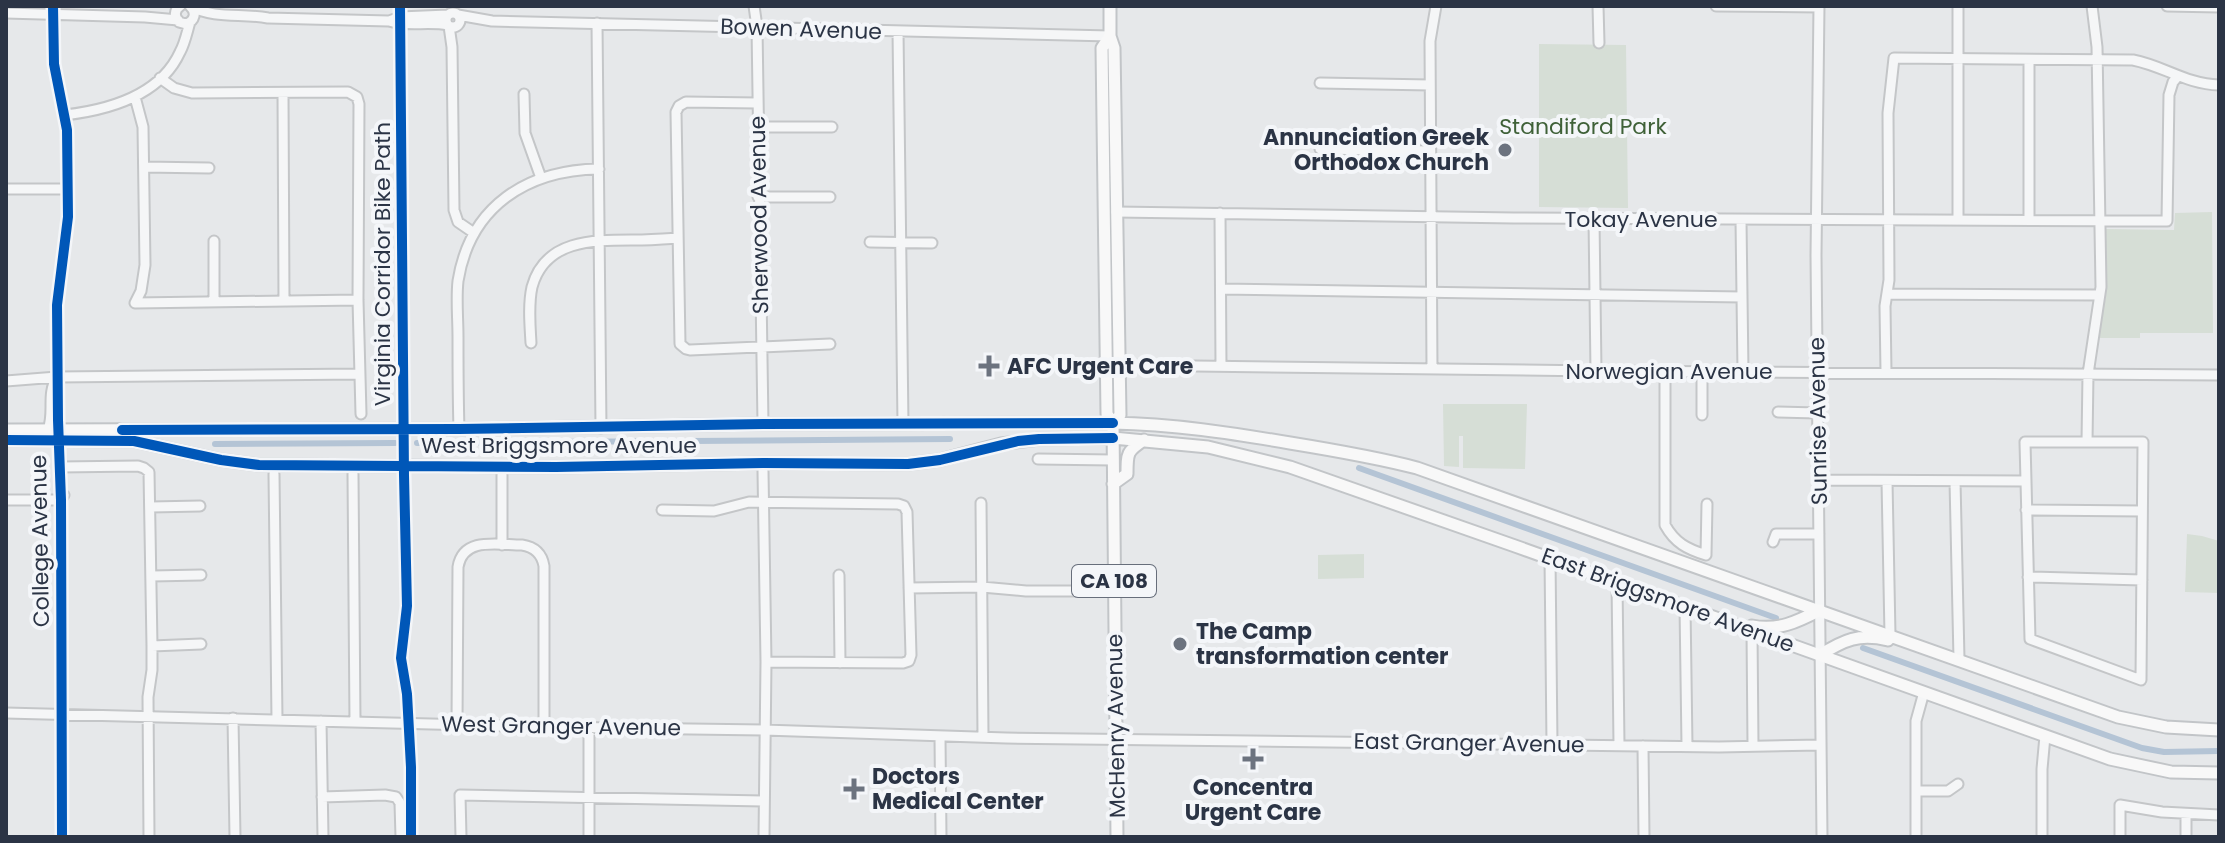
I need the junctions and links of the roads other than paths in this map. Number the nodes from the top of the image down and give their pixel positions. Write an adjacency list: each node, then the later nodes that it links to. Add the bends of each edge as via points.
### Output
1 (754, 6): 21 (street, Sherwood Avenue)
2 (1110, 6): 23 (main road, McHenry Avenue / CA 108)
3 (1436, 6): 31 (street)
4 (1598, 6): 24 (street)
5 (1716, 6): 6 (street)
6 (1741, 6): 11 (street)
7 (1958, 6): 25 (street)
8 (2092, 6): 27 (street)
9 (2167, 6): 12 (street)
10 (191, 7): 18 (street, via 211,14); 19 (street, via 195,16)
11 (1819, 7): 55 (street, Sunrise Avenue)
12 (2219, 7)
13 (179, 8): 16 (street); 19 (street, via 176,16)
14 (53, 10): 15 (street); 16 (street); 37 (street, College Avenue, via 54,64)
15 (6, 13)
16 (145, 17): 19 (street)
17 (453, 17): 18 (street, Bowen Avenue, via 401,24); 20 (street, Bowen Avenue); 60 (street, via 454,210 458,222)
18 (268, 18): 19 (street)
19 (185, 22): 29 (street, via 181,51)
20 (597, 23): 21 (street, Bowen Avenue); 44 (street)
21 (757, 27): 22 (street, Bowen Avenue); 36 (street, Sherwood Avenue)
22 (898, 31): 23 (street, Bowen Avenue); 65 (street)
23 (1110, 36): 50 (main road, McHenry Avenue / CA 108); 98 (main road, McHenry Avenue / CA 108, via 1102,48 1107,414)
24 (1599, 43)
25 (1959, 59): 26 (street); 56 (street, via 1894,58); 57 (street)
26 (2029, 60): 27 (street); 58 (street)
27 (2097, 60): 28 (street, via 2145,62); 59 (street)
28 (2178, 76): 32 (street); 59 (street, Tokay Avenue, via 2169,95 2167,221)
29 (160, 78): 33 (street, via 192,93); 35 (street)
30 (1320, 83): 31 (street)
31 (1430, 85): 41 (street)
32 (2219, 85)
33 (283, 93): 73 (street, via 348,92 359,104); 75 (street)
34 (524, 94): 45 (street, via 525,133)
35 (135, 97): 37 (street); 42 (street, via 143,127)
36 (757, 103): 38 (street, Sherwood Avenue); 61 (street, via 686,102 677,108)
37 (65, 115): 47 (street, College Avenue)
38 (757, 127): 39 (street); 48 (street, Sherwood Avenue)
39 (832, 127)
40 (1320, 149): 41 (street)
41 (1430, 151): 52 (street)
42 (144, 167): 43 (street); 74 (street, via 145,265 135,303)
43 (209, 168)
44 (599, 169): 45 (street); 62 (street)
45 (541, 178): 60 (street, via 504,199)
46 (6, 189): 47 (street)
47 (68, 189): 91 (street, College Avenue, via 68,229 57,297)
48 (758, 197): 49 (street); 78 (street, Sherwood Avenue)
49 (830, 197)
50 (1116, 212): 51 (street, Tokay Avenue); 79 (main road, McHenry Avenue / CA 108)
51 (1220, 213): 52 (street, Tokay Avenue); 67 (street)
52 (1430, 216): 53 (street, Tokay Avenue); 68 (street)
53 (1594, 219): 54 (street, Tokay Avenue); 70 (street)
54 (1741, 220): 55 (street, Tokay Avenue); 72 (street)
55 (1816, 220): 56 (street, Tokay Avenue); 86 (street, Sunrise Avenue)
56 (1888, 220): 57 (street, Tokay Avenue); 69 (street)
57 (1958, 220): 58 (street, Tokay Avenue)
58 (2029, 220): 59 (street, Tokay Avenue)
59 (2100, 221): 71 (street)
60 (474, 233): 102 (street, via 458,281)
61 (678, 238): 62 (street); 78 (street, via 682,347)
62 (600, 239): 76 (street, via 562,249 539,271 530,300); 101 (street)
63 (214, 241): 74 (street)
64 (870, 242): 65 (street)
65 (900, 242): 66 (street); 100 (street)
66 (932, 243)
67 (1221, 289): 68 (street); 80 (street)
68 (1431, 292): 70 (street); 81 (street)
69 (1887, 294): 71 (street); 87 (street)
70 (1595, 295): 72 (street); 82 (street)
71 (2099, 295): 89 (street)
72 (1742, 297): 85 (street)
73 (358, 300): 75 (street); 88 (street)
74 (214, 301): 75 (street)
75 (284, 301)
76 (531, 343)
77 (830, 344): 78 (street)
78 (762, 347): 99 (street, Sherwood Avenue)
79 (1118, 365): 80 (street, Norwegian Avenue); 98 (main road, McHenry Avenue / CA 108, via 1120,415)
80 (1221, 366): 81 (street, Norwegian Avenue)
81 (1432, 369): 82 (street, Norwegian Avenue)
82 (1596, 371): 83 (street, Norwegian Avenue)
83 (1665, 371): 84 (street, Norwegian Avenue); 125 (street, via 1665,525 1677,542 1706,555)
84 (1702, 372): 85 (street, Norwegian Avenue); 97 (street)
85 (1743, 372): 86 (street, Norwegian Avenue)
86 (1817, 372): 87 (street, Norwegian Avenue); 95 (street, Sunrise Avenue)
87 (1886, 372): 89 (street, Norwegian Avenue)
88 (360, 374): 91 (street); 96 (street)
89 (2088, 374): 90 (street, Norwegian Avenue); 107 (street)
90 (2219, 375)
91 (57, 377): 93 (street); 104 (street, College Avenue)
92 (6, 381): 93 (street)
93 (48, 383): 104 (street, via 51,423)
94 (1778, 412): 95 (street)
95 (1817, 413): 116 (street, Sunrise Avenue)
96 (361, 414)
97 (1702, 415)
98 (1113, 423): 100 (main road, West Briggsmore Avenue); 105 (main road, McHenry Avenue / CA 108); 145 (main road, East Briggsmore Avenue, via 1221,431 1406,466)
99 (763, 424): 100 (main road, West Briggsmore Avenue); 101 (main road, West Briggsmore Avenue)
100 (903, 424)
101 (601, 428): 102 (main road, West Briggsmore Avenue)
102 (459, 429): 104 (main road, West Briggsmore Avenue)
103 (6, 430): 104 (main road, West Briggsmore Avenue)
104 (58, 437): 105 (main road, West Briggsmore Avenue, via 134,441 259,465 556,467 908,464 1018,441); 108 (main road, West Briggsmore Avenue); 111 (street, College Avenue, via 65,451)
105 (1113, 438): 106 (main road, East Briggsmore Avenue); 110 (main road, McHenry Avenue / CA 108)
106 (1144, 440): 120 (main road, via 1131,448 1127,474); 134 (main road, East Briggsmore Avenue, via 1208,447 1290,467)
107 (2087, 442): 119 (street, via 2025,442); 130 (street, via 2143,442)
108 (6, 443)
109 (1038, 459): 110 (street)
110 (1113, 460): 120 (main road, McHenry Avenue / CA 108)
111 (63, 467): 122 (street, College Avenue, via 66,493); 127 (street, via 144,468 150,477)
112 (763, 471): 123 (street)
113 (274, 474): 161 (street)
114 (353, 474): 163 (street)
115 (502, 475): 133 (street)
116 (1818, 480): 117 (street); 131 (street, Sunrise Avenue)
117 (1887, 481): 118 (street); 148 (street)
118 (1955, 481): 119 (street); 153 (street)
119 (2026, 481): 129 (street)
120 (1113, 484): 143 (main road, McHenry Avenue / CA 108)
121 (6, 500): 122 (street)
122 (61, 500): 158 (street, College Avenue)
123 (763, 503): 128 (street, via 710,511); 142 (street, via 904,506); 154 (street)
124 (981, 503): 141 (street)
125 (1707, 504)
126 (200, 506): 127 (street)
127 (151, 507): 137 (street)
128 (662, 510)
129 (2026, 510): 130 (street); 138 (street)
130 (2142, 511): 139 (street)
131 (1819, 534): 132 (street, via 1776,534); 145 (street, Sunrise Avenue)
132 (1773, 542)
133 (502, 545): 164 (street, via 471,546 459,561); 165 (street, via 529,546 543,561)
134 (1550, 558): 140 (main road, East Briggsmore Avenue); 173 (street)
135 (201, 575): 137 (street)
136 (839, 575): 155 (street)
137 (152, 576): 150 (street)
138 (2028, 577): 139 (street); 139 (street, via 2030,639 2141,680)
139 (2142, 580)
140 (1617, 582): 144 (main road, East Briggsmore Avenue); 174 (street)
141 (982, 587): 142 (street); 143 (street); 169 (street)
142 (909, 588): 155 (street, via 909,661)
143 (1114, 591): 172 (main road, McHenry Avenue / CA 108)
144 (1685, 606): 146 (main road, East Briggsmore Avenue); 177 (street)
145 (1820, 610): 146 (main road, via 1770,628); 148 (main road, East Briggsmore Avenue); 152 (street, Sunrise Avenue)
146 (1720, 619): 147 (main road, East Briggsmore Avenue)
147 (1752, 631): 152 (main road, East Briggsmore Avenue); 178 (street)
148 (1890, 635): 151 (main road, East Briggsmore Avenue)
149 (201, 644): 150 (street)
150 (152, 646): 159 (street)
151 (1927, 648): 152 (main road, via 1870,637 1843,641); 153 (main road, East Briggsmore Avenue)
152 (1820, 655): 156 (main road, East Briggsmore Avenue); 175 (street, Sunrise Avenue)
153 (1959, 659): 168 (main road, East Briggsmore Avenue, via 2118,717)
154 (766, 662): 155 (street); 167 (street)
155 (840, 663)
156 (1924, 692): 170 (main road, East Briggsmore Avenue); 181 (street, via 1916,721)
157 (6, 713): 158 (street, West Granger Avenue)
158 (61, 715): 159 (street, West Granger Avenue); 187 (street, College Avenue)
159 (148, 717): 160 (street, West Granger Avenue); 188 (street)
160 (233, 718): 161 (street, West Granger Avenue); 189 (street)
161 (277, 719): 162 (street, West Granger Avenue)
162 (321, 721): 163 (street, West Granger Avenue); 182 (street)
163 (355, 722): 164 (street, West Granger Avenue)
164 (457, 724): 165 (street, West Granger Avenue)
165 (544, 727): 166 (street, West Granger Avenue)
166 (589, 728): 167 (street, West Granger Avenue); 183 (street)
167 (764, 730): 171 (street, West Granger Avenue); 184 (street)
168 (2219, 730)
169 (983, 736): 171 (street, West Granger Avenue); 172 (street, West Granger Avenue)
170 (2045, 736): 179 (main road, East Briggsmore Avenue, via 2130,765); 200 (street)
171 (940, 737): 195 (street)
172 (1116, 740): 173 (street, East Granger Avenue); 196 (main road, McHenry Avenue / CA 108)
173 (1552, 744): 174 (street, East Granger Avenue)
174 (1619, 745): 176 (street, East Granger Avenue)
175 (1821, 745): 178 (street, East Granger Avenue); 198 (street, Sunrise Avenue)
176 (1643, 746): 177 (street, East Granger Avenue); 197 (street)
177 (1687, 746): 178 (street, East Granger Avenue)
178 (1753, 746)
179 (2219, 773)
180 (1958, 784): 181 (street, via 1948,791)
181 (1916, 791): 199 (street)
182 (322, 797): 190 (street); 191 (street, via 396,797)
183 (589, 798): 184 (street); 192 (street, via 460,795); 193 (street)
184 (763, 801): 194 (street)
185 (2186, 814): 186 (street); 201 (street, via 2120,805); 202 (street)
186 (2219, 815)
187 (62, 837)
188 (149, 837)
189 (235, 837)
190 (323, 837)
191 (401, 837)
192 (461, 837)
193 (589, 837)
194 (764, 837)
195 (941, 837)
196 (1117, 837)
197 (1644, 837)
198 (1822, 837)
199 (1916, 837)
200 (2042, 837)
201 (2120, 837)
202 (2186, 837)

